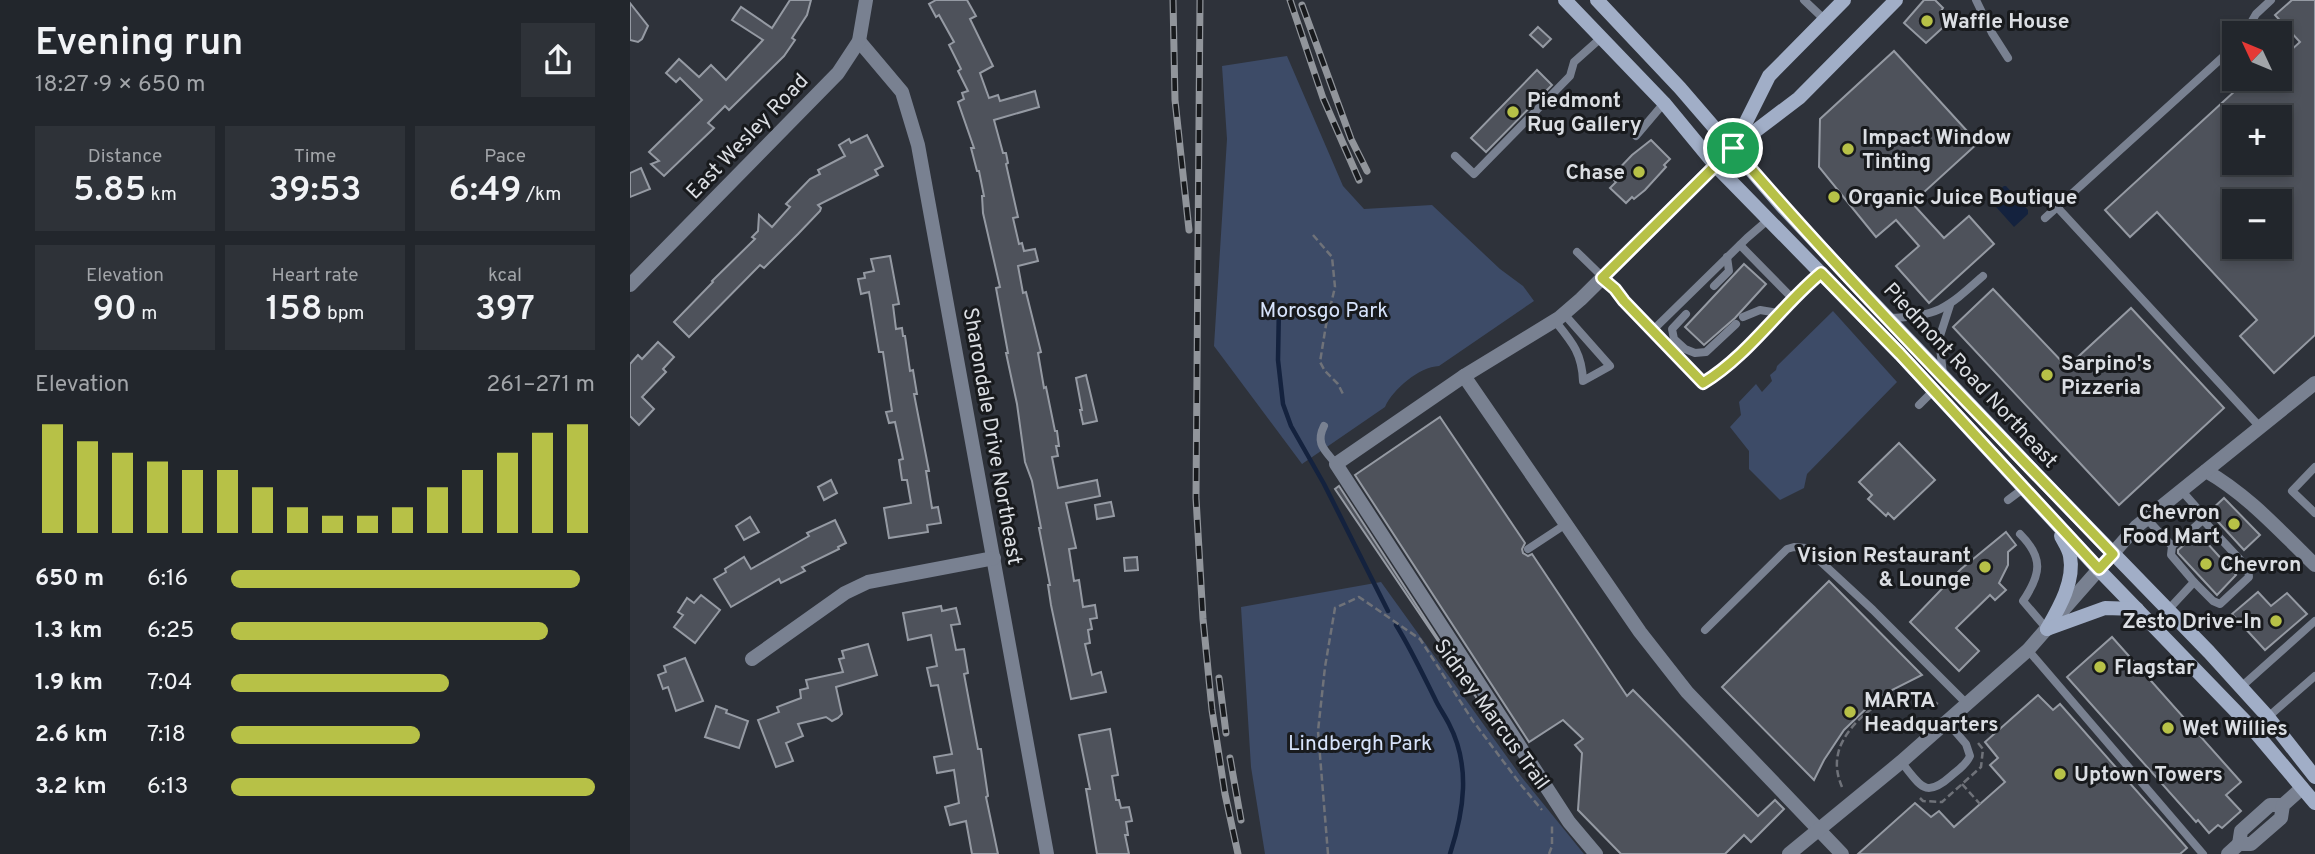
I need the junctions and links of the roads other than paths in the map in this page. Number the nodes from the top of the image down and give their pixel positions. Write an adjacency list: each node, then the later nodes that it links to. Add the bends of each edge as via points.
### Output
1 (866, 0): 14 (street, East Wesley Road)
2 (1565, 0): 13 (main road, Piedmont Road Northeast)
3 (1597, 0): 11 (main road, Piedmont Road Northeast)
4 (1606, 0): 11 (lane)
5 (1804, 0): 10 (lane)
6 (1844, 0): 10 (main road)
7 (1896, 0): 19 (main road, via 1799,98)
8 (1976, 0): 15 (lane)
9 (2272, 0): 12 (lane)
10 (1825, 20): 19 (main road, via 1769,76)
11 (1618, 21): 19 (main road, Piedmont Road Northeast)
12 (2252, 21)
13 (1601, 37): 17 (main road, Piedmont Road Northeast); 20 (lane, via 1574,62 1570,76 1474,174)
14 (859, 41): 31 (street, East Wesley Road, via 838,73); 64 (street, Sharondale Drive Northeast, via 902,92 918,145)
15 (2008, 58)
16 (2222, 58): 22 (lane)
17 (1664, 103): 18 (lane); 21 (main road, Piedmont Road Northeast)
18 (1636, 136)
19 (1733, 148): 21 (street); 39 (main road, Piedmont Road Northeast)
20 (1455, 156)
21 (1716, 166): 24 (main road, Piedmont Road Northeast); 30 (street)
22 (2057, 207): 23 (lane); 48 (lane)
23 (2045, 218)
24 (1769, 219): 25 (lane); 28 (main road, Piedmont Road Northeast)
25 (1740, 245): 27 (lane); 33 (lane)
26 (1577, 252): 30 (lane)
27 (1727, 257): 32 (lane, via 1728,271); 41 (lane)
28 (1821, 273): 33 (lane); 45 (main road, Piedmont Road Northeast)
29 (1983, 276): 34 (lane)
30 (1602, 278): 37 (street); 41 (lane)
31 (630, 285)
32 (1714, 286)
33 (1793, 299): 35 (lane)
34 (1950, 305): 39 (lane, via 1919,317); 43 (lane, via 1939,339)
35 (1778, 313): 38 (lane, via 1760,310); 41 (lane, via 1729,366 1703,383)
36 (1686, 314): 40 (lane, via 1672,328 1674,339 1695,353 1706,352)
37 (1560, 317): 37 (lane, via 1583,364 1583,381 1610,366); 42 (street)
38 (1743, 317)
39 (1888, 318): 43 (main road, Piedmont Road Northeast)
40 (1736, 324)
41 (1653, 330)
42 (1464, 376): 49 (street); 59 (street)
43 (1944, 377): 63 (main road, Piedmont Road Northeast)
44 (2315, 383): 48 (street)
45 (1933, 391): 46 (lane); 52 (main road, Piedmont Road Northeast)
46 (1919, 404)
47 (1324, 426): 49 (lane, via 1319,436 1322,448)
48 (2260, 427): 51 (street)
49 (1336, 464): 86 (street, via 1569,822)
50 (2315, 467): 55 (lane, via 2292,491)
51 (2206, 471): 53 (street); 65 (street, via 2250,501)
52 (2024, 488): 54 (lane); 58 (main road, Piedmont Road Northeast)
53 (2181, 490): 56 (street); 57 (lane)
54 (2008, 500)
55 (2315, 513)
56 (2146, 518): 61 (lane); 63 (street)
57 (2203, 520): 61 (lane); 67 (lane, via 2248,568 2249,577 2220,604)
58 (2055, 522): 66 (main road, Piedmont Road Northeast); 71 (main road, via 2070,555 2070,569 2063,600)
59 (1566, 524): 62 (lane); 84 (street, via 1670,673)
60 (2020, 534): 71 (lane, via 2039,564 2034,585 2023,601)
61 (2172, 547): 67 (lane, via 2171,555)
62 (1528, 549)
63 (2113, 554): 66 (street); 69 (main road, Piedmont Road Northeast)
64 (994, 558): 74 (street, via 868,582 845,593); 85 (street, Sharondale Drive Northeast)
65 (2315, 565)
66 (2099, 569): 68 (main road, Piedmont Road Northeast); 71 (street)
67 (2194, 582): 69 (lane)
68 (2137, 609): 71 (main road, via 2105,608); 82 (main road, Piedmont Road Northeast, via 2250,726)
69 (2168, 610): 76 (main road, Piedmont Road Northeast)
70 (2315, 621): 76 (lane)
71 (2047, 629): 73 (street)
72 (1705, 630): 77 (lane, via 1787,549 1806,548)
73 (2028, 650): 77 (street); 89 (lane)
74 (752, 659)
75 (2315, 676): 78 (lane)
76 (2241, 687): 78 (main road, Piedmont Road Northeast)
77 (1968, 705): 79 (street)
78 (2268, 717): 81 (main road, Piedmont Road Northeast)
79 (1947, 722): 80 (street); 80 (lane, via 1970,756 1940,786 1924,787)
80 (1901, 762): 84 (street)
81 (2315, 777)
82 (2302, 788): 83 (main road, Piedmont Road Northeast); 90 (street, via 2283,805 2270,805 2241,831 2239,844)
83 (2315, 803)
84 (1820, 829): 87 (street); 88 (street)
85 (1047, 854)
86 (1596, 854)
87 (1789, 854)
88 (1842, 854)
89 (2203, 854)
90 (2228, 854)

